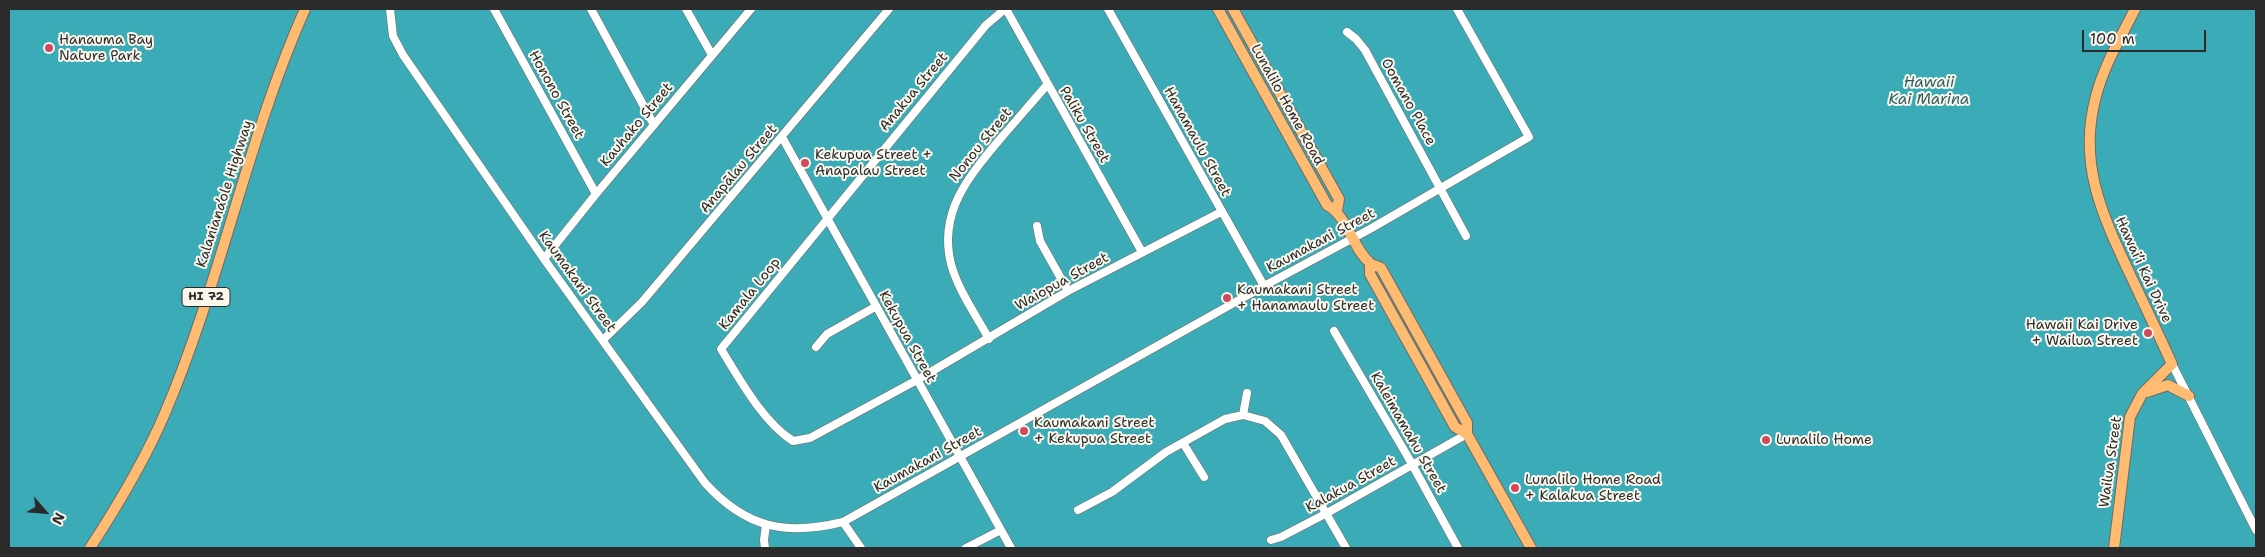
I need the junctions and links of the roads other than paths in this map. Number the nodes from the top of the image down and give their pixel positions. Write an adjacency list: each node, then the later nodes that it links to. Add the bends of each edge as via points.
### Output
1 (305, 9): 54 (main road, Kalaniana’ole Highway / HI 72, via 282,66 166,411 145,455)
2 (390, 9): 28 (street, Kaumakani Street, via 390,25 398,46)
3 (494, 9): 20 (street, Honono Street)
4 (590, 9): 17 (street)
5 (686, 9): 15 (street)
6 (751, 9): 15 (street, Kauhako Street)
7 (889, 9): 18 (street, Anapālau Street)
8 (1006, 9): 16 (street, Paliku Street); 23 (street, Anakua Street, via 986,25)
9 (1108, 9): 22 (street, Hanamaulu Street)
10 (1218, 9): 21 (main road, Lunalilo Home Road, via 1327,205)
11 (1232, 9): 21 (main road, Lunalilo Home Road, via 1338,199)
12 (1457, 9): 19 (street, Kaumakani Street, via 1530,137)
13 (2135, 9): 36 (main road, Hawai’i Kai Drive, via 2096,95 2090,132 2091,168 2101,210)
14 (1347, 32): 19 (street, Oomano Place, via 1365,50)
15 (712, 55): 17 (street, Kauhako Street)
16 (1047, 85): 27 (street, Paliku Street); 33 (street, Nonou Street, via 970,174 952,212 948,238 951,263 960,287)
17 (654, 125): 20 (street, Kauhako Street)
18 (782, 137): 23 (street, Kekupua Street); 34 (street, Anapālau Street, via 642,302)
19 (1442, 189): 25 (street, Oomano Place); 26 (street, Kaumakani Street)
20 (596, 194): 28 (street, Kauhako Street)
21 (1337, 210): 26 (main road, Lunalilo Home Road)
22 (1221, 212): 27 (street, Waiopua Street); 29 (street, Hanamaulu Street)
23 (827, 218): 31 (street, Kekupua Street); 37 (street, Kamala Loop, via 721,349 742,384 779,432 793,441 810,438)
24 (1037, 226): 30 (street, via 1040,241)
25 (1466, 236)
26 (1352, 239): 29 (street, Kaumakani Street); 42 (main road, Lunalilo Home Road, via 1370,263 1370,274 1454,427)
27 (1142, 252): 30 (street, Waiopua Street)
28 (544, 259): 34 (street, Kaumakani Street)
29 (1264, 286): 44 (street, Kaumakani Street)
30 (1068, 291): 33 (street, Waiopua Street)
31 (875, 307): 35 (street, via 826,334); 37 (street, Kekupua Street)
32 (1334, 331): 45 (street, Kaleimamahu Street)
33 (989, 339): 37 (street, Waiopua Street)
34 (603, 340): 50 (street, Kaumakani Street, via 705,484 735,509)
35 (816, 347)
36 (2172, 364): 39 (main road, Wailua Street); 40 (street, Hawai’i Kai Drive)
37 (917, 380): 44 (street, Kekupua Street)
38 (1247, 393): 41 (street)
39 (2142, 394): 40 (main road, via 2168,385); 62 (main road, Wailua Street, via 2130,417)
40 (2188, 396): 52 (street, Hawai’i Kai Drive)
41 (1243, 415): 43 (street, via 1225,419); 48 (street, via 1264,421 1281,435)
42 (1466, 434): 45 (street, Kalakua Street); 61 (main road, Lunalilo Home Road)
43 (1182, 443): 46 (street); 47 (street, via 1112,492)
44 (960, 457): 49 (street, Kaumakani Street); 51 (street, Kekupua Street)
45 (1413, 465): 48 (street, Kalakua Street); 60 (street, Kaleimamahu Street)
46 (1204, 477)
47 (1078, 510)
48 (1327, 513): 53 (street, Kalakua Street); 59 (street)
49 (843, 522): 50 (street, Kaumakani Street, via 806,530); 56 (street)
50 (766, 525): 55 (street)
51 (1000, 530): 57 (street); 58 (street, Kekupua Street)
52 (2256, 530)
53 (1271, 540)
54 (90, 548)
55 (765, 548)
56 (861, 548)
57 (966, 548)
58 (1011, 548)
59 (1346, 548)
60 (1458, 548)
61 (1531, 548)
62 (2114, 548)

